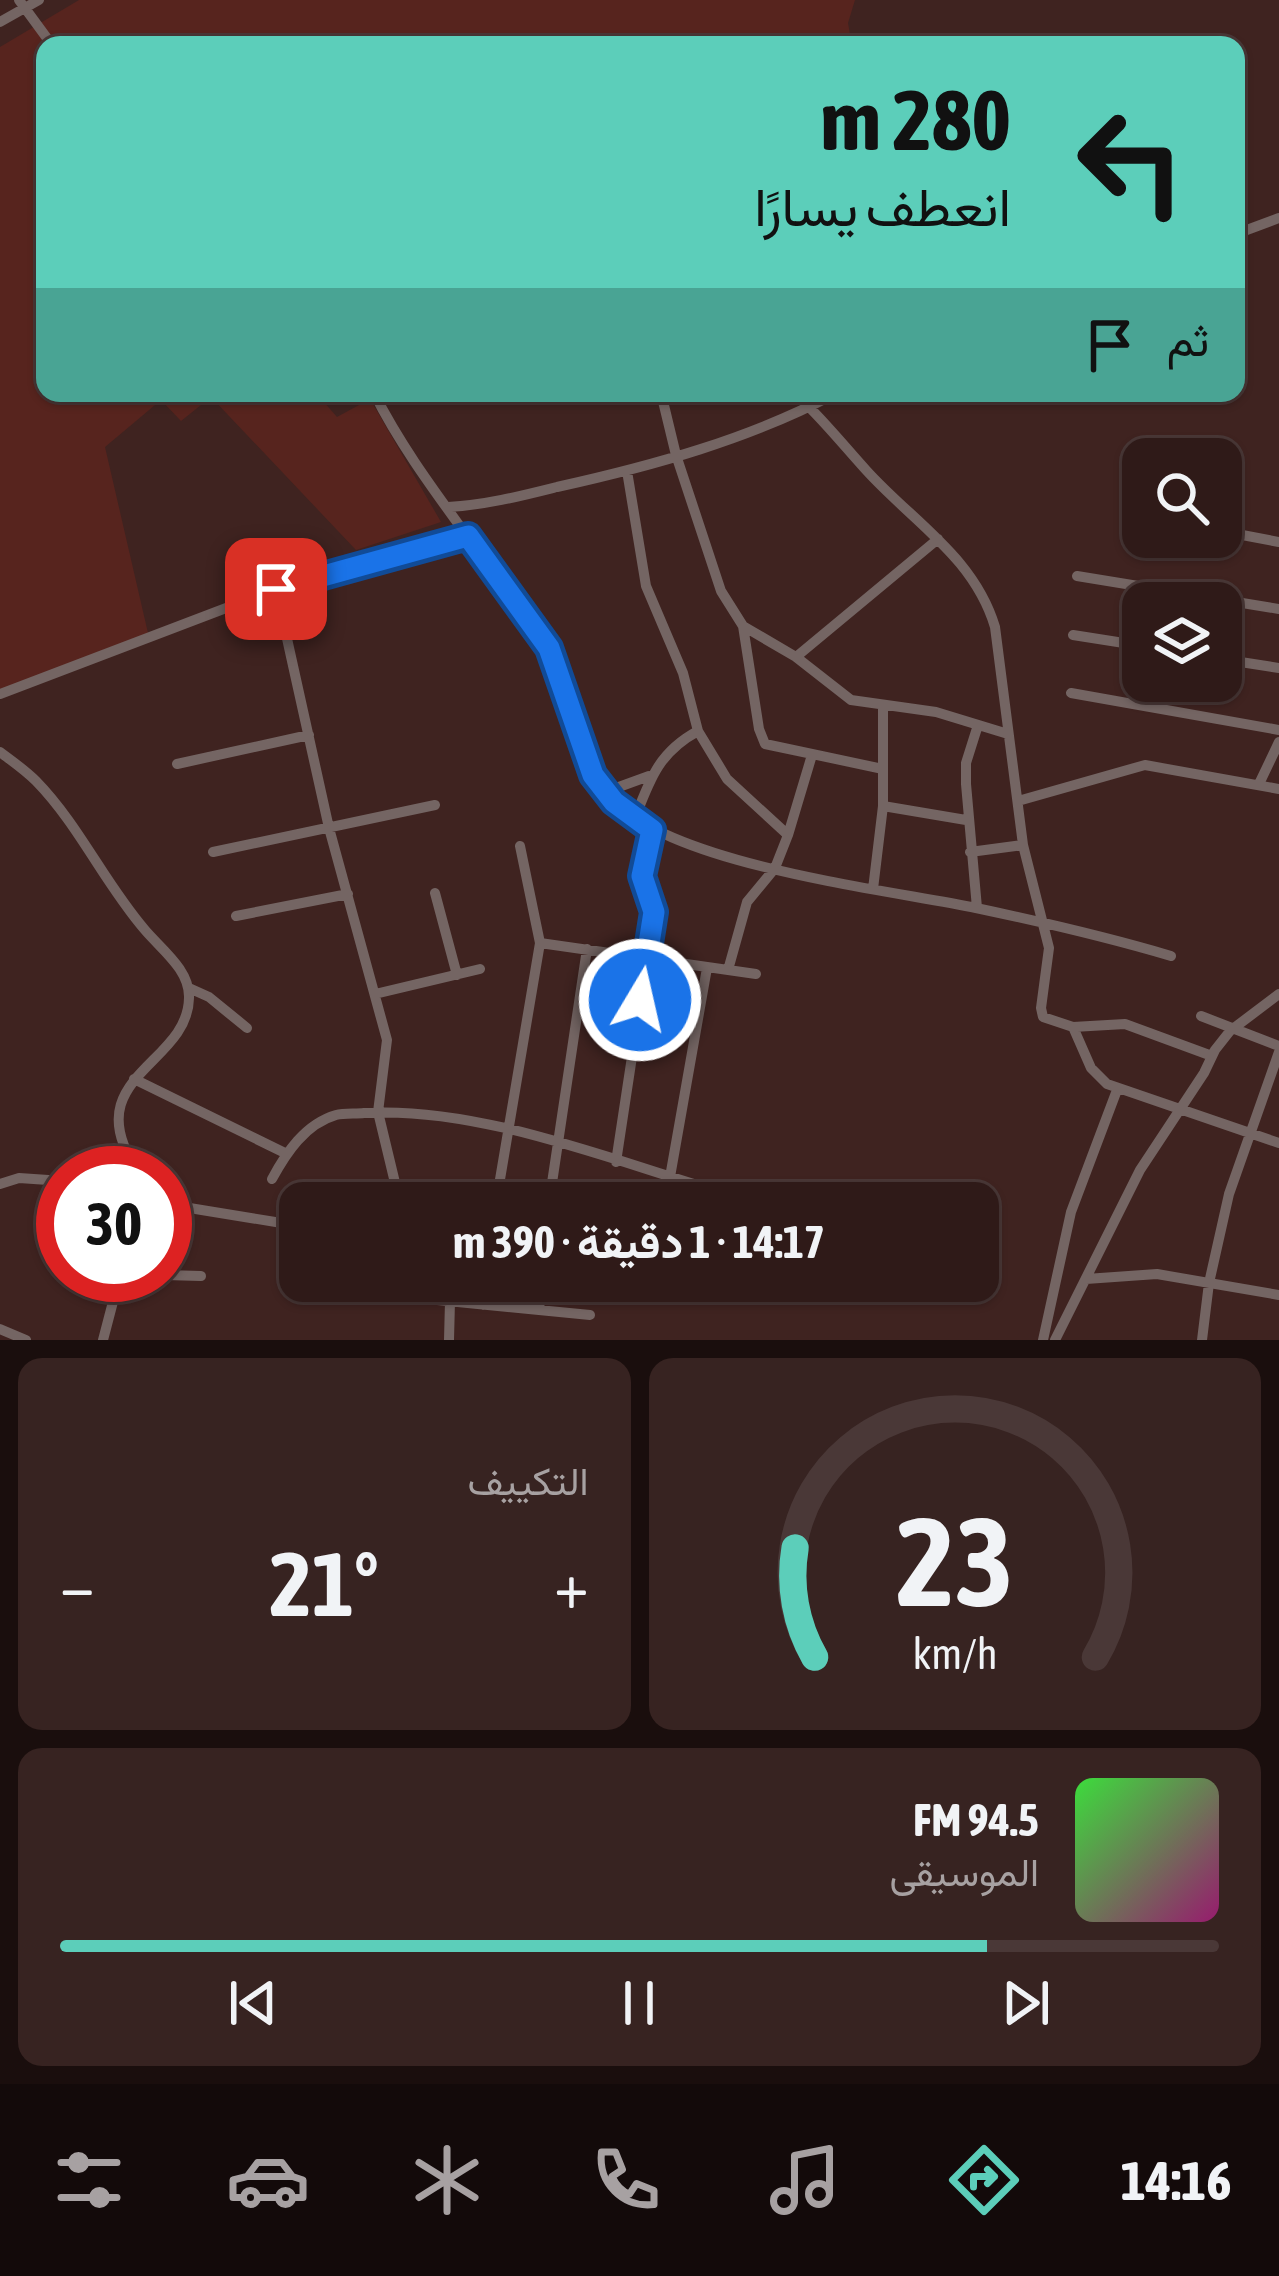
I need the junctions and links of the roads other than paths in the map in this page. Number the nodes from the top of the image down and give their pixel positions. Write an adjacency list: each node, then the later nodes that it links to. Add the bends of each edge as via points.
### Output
1 (39, 0): 2 (street)
2 (22, 4): 3 (street); 4 (street)
3 (0, 22)
4 (45, 36)
5 (1279, 218): 6 (street)
6 (1245, 231)
7 (378, 402): 13 (street)
8 (664, 402): 11 (street)
9 (819, 402): 10 (street)
10 (809, 407): 11 (street); 16 (street)
11 (676, 455): 12 (street); 21 (street, via 722,591)
12 (627, 471): 13 (street); 31 (street, via 646,586)
13 (448, 507): 15 (street)
14 (1242, 535): 17 (street)
15 (468, 536): 19 (street); 43 (street, via 549,648)
16 (938, 539): 24 (street); 33 (street, via 989,606)
17 (1279, 542)
18 (1077, 576): 20 (street)
19 (276, 589): 28 (street); 34 (street)
20 (1279, 609)
21 (742, 626): 24 (street); 37 (street, via 762,739)
22 (1073, 635): 23 (street)
23 (1122, 643)
24 (796, 657): 29 (street, via 851,700)
25 (1242, 662): 26 (street)
26 (1279, 668)
27 (1070, 693): 32 (street)
28 (0, 694)
29 (883, 707): 30 (street); 39 (street)
30 (977, 725): 33 (street); 48 (street, via 966,763)
31 (698, 730): 40 (street); 51 (street, via 727,779)
32 (1279, 730)
33 (1008, 734): 44 (street)
34 (309, 735): 38 (street); 49 (street)
35 (1279, 742): 41 (street)
36 (0, 752): 72 (street, via 49,796)
37 (812, 755): 39 (street); 51 (street)
38 (177, 764)
39 (883, 769): 46 (street)
40 (649, 776): 43 (street); 47 (street)
41 (1259, 784): 42 (street); 44 (street, via 1145,765)
42 (1279, 789)
43 (605, 792): 47 (street)
44 (1018, 801): 52 (street)
45 (435, 806): 49 (street)
46 (883, 806): 48 (street); 57 (street)
47 (634, 818): 50 (street)
48 (966, 820): 55 (street)
49 (329, 828): 54 (street); 59 (street)
50 (652, 830): 56 (street); 66 (street, via 642,876 654,912)
51 (788, 835): 56 (street)
52 (1023, 845): 55 (street); 62 (street)
53 (520, 846): 63 (street)
54 (213, 852)
55 (970, 852): 60 (street)
56 (776, 868): 57 (street); 69 (street, via 748,902)
57 (873, 889): 60 (street)
58 (435, 893): 70 (street)
59 (347, 895): 61 (street); 73 (street)
60 (977, 908): 62 (street)
61 (236, 916)
62 (1043, 924): 65 (street); 76 (street, via 1049,962 1042,1013)
63 (540, 943): 64 (street); 85 (street)
64 (587, 949): 66 (street); 88 (street)
65 (1171, 956)
66 (646, 959): 67 (street); 91 (street)
67 (707, 968): 69 (street); 92 (street)
68 (480, 969): 70 (street)
69 (728, 970): 71 (street)
70 (457, 974): 73 (street)
71 (756, 974)
72 (189, 988): 77 (street); 81 (street, via 180,1033)
73 (374, 994): 84 (street, via 387,1040)
74 (1279, 994): 78 (street)
75 (1202, 1016): 78 (street)
76 (1073, 1027): 80 (street, via 1125,1024); 82 (street, via 1091,1068)
77 (247, 1028)
78 (1234, 1028): 79 (street); 80 (street)
79 (1279, 1049): 86 (street)
80 (1212, 1056): 83 (street)
81 (134, 1079): 89 (street, via 119,1122); 90 (street)
82 (1117, 1090): 83 (street); 118 (street, via 1071,1212)
83 (1179, 1106): 86 (street); 104 (street)
84 (378, 1112): 85 (street, via 421,1111); 90 (street, via 336,1115); 95 (street)
85 (508, 1130): 88 (street); 96 (street)
86 (1252, 1134): 87 (street); 105 (street)
87 (1279, 1143)
88 (555, 1144): 91 (street); 97 (street)
89 (123, 1146)
90 (285, 1153): 94 (street)
91 (616, 1162): 92 (street)
92 (670, 1177): 98 (street)
93 (36, 1179): 99 (street)
94 (272, 1179)
95 (395, 1182)
96 (499, 1182)
97 (551, 1182)
98 (687, 1182)
99 (0, 1184)
100 (192, 1208): 101 (street)
101 (279, 1223)
102 (192, 1276): 103 (street)
103 (201, 1276)
104 (1086, 1279): 105 (street, via 1157,1274); 119 (street)
105 (1209, 1283): 106 (street); 120 (street)
106 (1279, 1295)
107 (113, 1302): 116 (street)
108 (450, 1302): 117 (street)
109 (461, 1302): 111 (street)
110 (540, 1302): 112 (street)
111 (483, 1304): 112 (street)
112 (539, 1310): 113 (street)
113 (590, 1315)
114 (0, 1329): 115 (street)
115 (18, 1338)
116 (103, 1340)
117 (449, 1340)
118 (1043, 1340)
119 (1055, 1340)
120 (1202, 1340)

